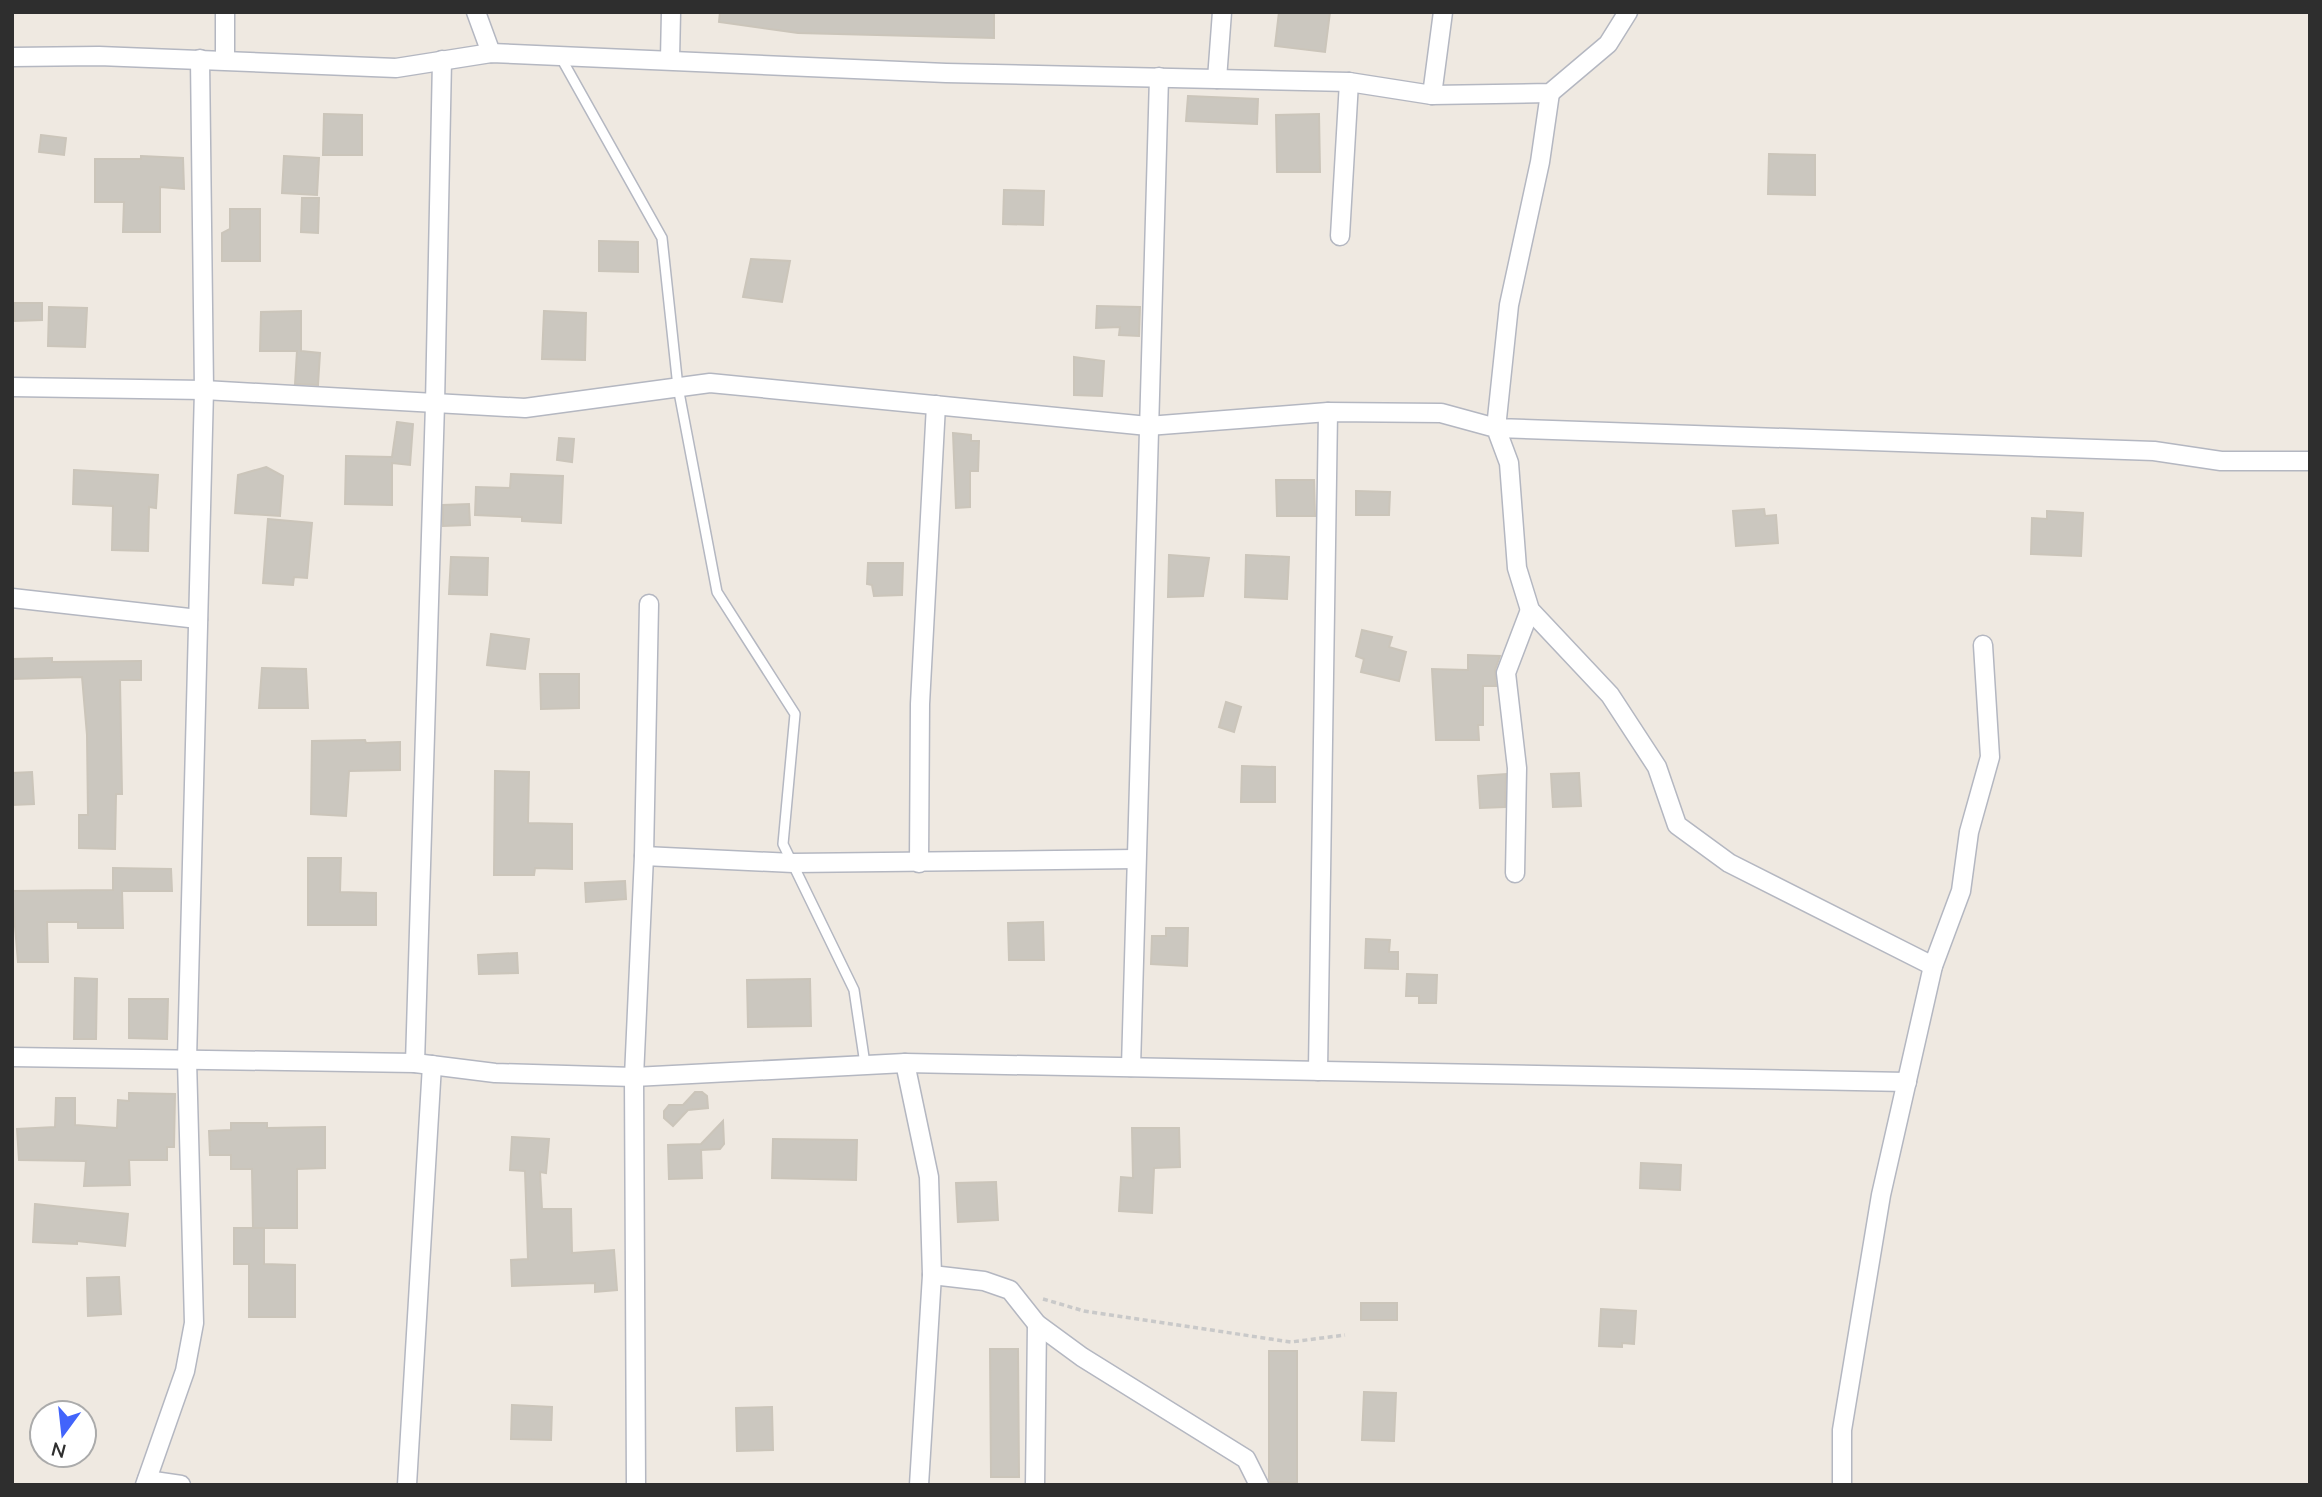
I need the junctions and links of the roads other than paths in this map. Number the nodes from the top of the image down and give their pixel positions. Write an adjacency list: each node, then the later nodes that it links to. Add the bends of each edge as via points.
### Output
1 (225, 12): 13 (street)
2 (475, 12): 7 (street)
3 (671, 12): 10 (street)
4 (1222, 12): 15 (street)
5 (1443, 12): 18 (street)
6 (1628, 12): 17 (street, via 1608,44)
7 (491, 53): 8 (street); 12 (street)
8 (559, 55): 10 (street); 21 (lane, via 662,238)
9 (12, 57): 11 (street)
10 (670, 59): 14 (street, via 946,73)
11 (201, 60): 13 (street); 22 (street)
12 (442, 60): 13 (street, via 396,68); 23 (street)
13 (225, 61)
14 (1159, 77): 15 (street); 26 (street)
15 (1217, 79): 16 (street)
16 (1349, 82): 18 (street); 19 (street)
17 (1550, 93): 18 (street); 27 (street, via 1509,305)
18 (1432, 95)
19 (1340, 236)
20 (12, 387): 22 (street)
21 (677, 387): 23 (street, via 525,408); 24 (street, via 709,383); 36 (lane, via 717,592 795,714 783,844)
22 (204, 390): 23 (street); 32 (street)
23 (435, 404): 43 (street)
24 (936, 405): 26 (street); 37 (street, via 920,704)
25 (1328, 412): 26 (street); 27 (street, via 1441,413); 46 (street)
26 (1148, 426): 35 (street)
27 (1496, 428): 28 (street, via 2154,451 2221,461); 31 (street, via 1508,463 1517,568)
28 (2310, 461)
29 (12, 598): 32 (street)
30 (649, 604): 34 (street)
31 (1530, 610): 38 (street, via 1506,673 1517,768); 39 (street, via 1610,695 1657,767 1677,825 1730,863)
32 (198, 619): 41 (street)
33 (1983, 645): 39 (street, via 1990,757 1969,832 1961,891)
34 (644, 856): 36 (street); 47 (street)
35 (1136, 859): 37 (street); 45 (street)
36 (793, 863): 37 (street); 44 (lane, via 854,990)
37 (919, 863)
38 (1515, 873)
39 (1933, 966): 48 (street)
40 (12, 1057): 41 (street)
41 (187, 1060): 43 (street); 51 (street, via 194,1322 185,1371)
42 (905, 1063): 44 (street); 45 (street); 49 (street, via 929,1177)
43 (423, 1064): 47 (street, via 495,1073); 53 (street)
44 (865, 1064): 47 (street)
45 (1131, 1067): 46 (street)
46 (1318, 1071): 48 (street)
47 (634, 1077): 54 (street)
48 (1907, 1082): 58 (street, via 1881,1195 1844,1418)
49 (932, 1275): 50 (street, via 984,1281 1010,1290); 55 (street)
50 (1037, 1324): 56 (street); 57 (street, via 1246,1459)
51 (146, 1482): 52 (street)
52 (181, 1485)
53 (407, 1485)
54 (636, 1485)
55 (919, 1485)
56 (1035, 1485)
57 (1259, 1485)
58 (1842, 1485)

